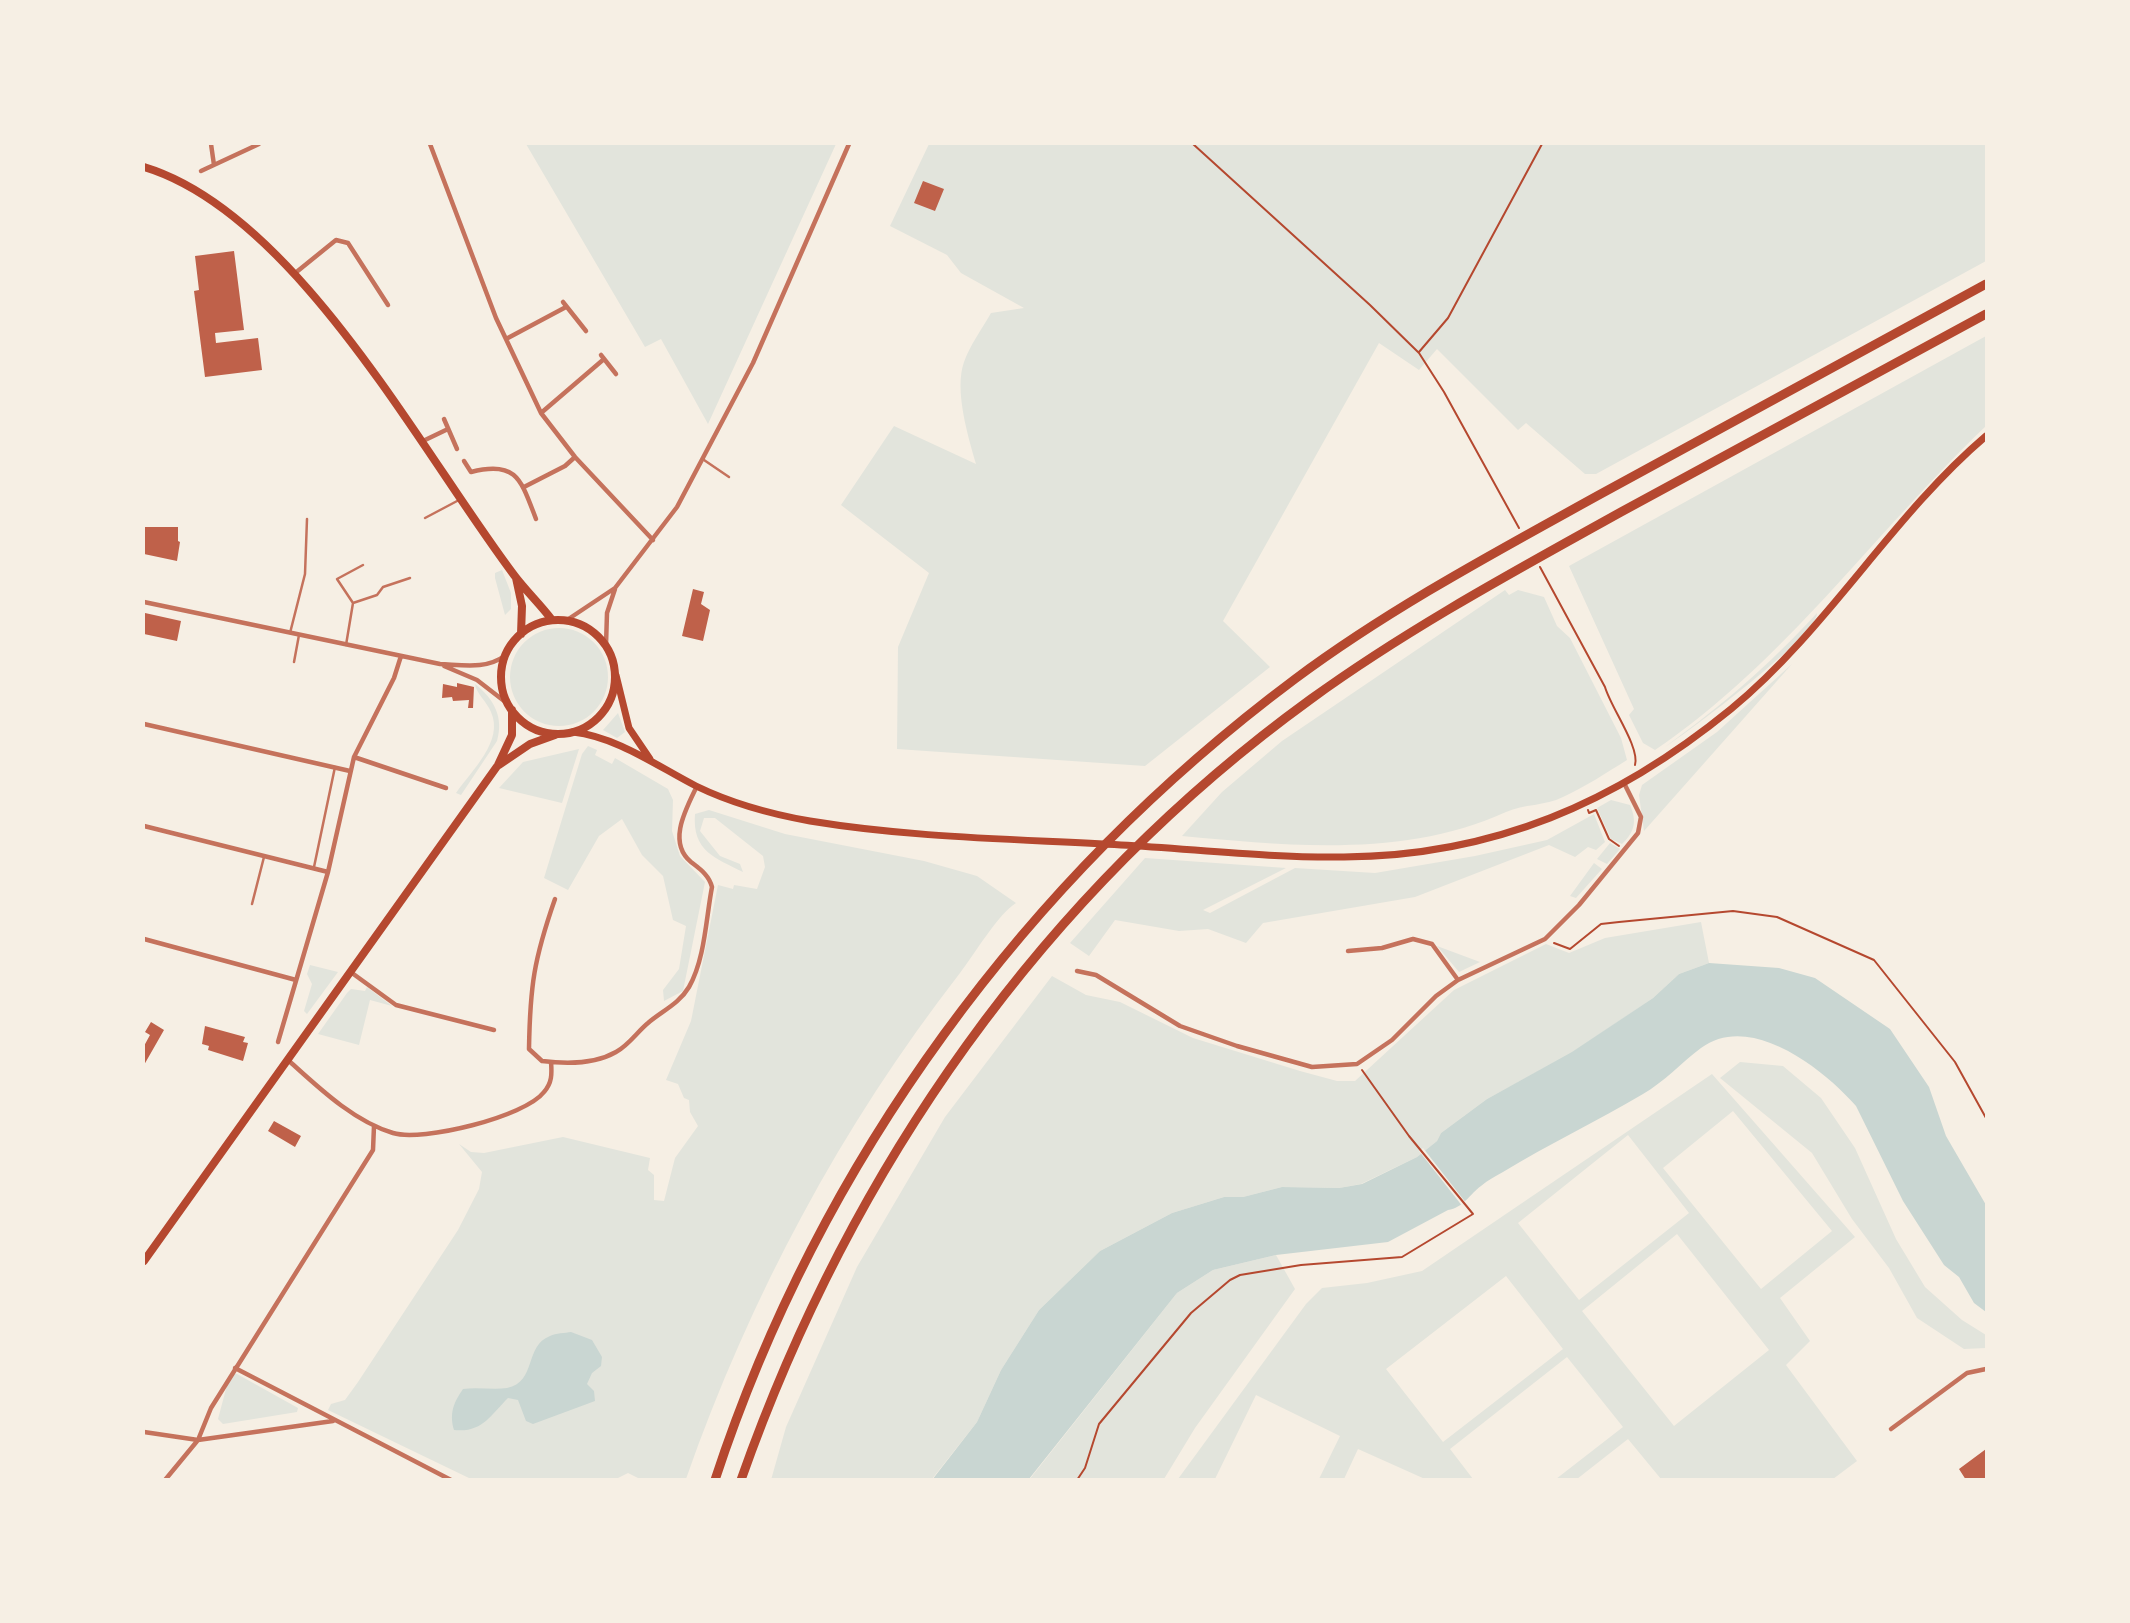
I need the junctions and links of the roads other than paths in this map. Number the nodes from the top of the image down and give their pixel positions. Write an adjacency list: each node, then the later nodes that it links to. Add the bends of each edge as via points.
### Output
1 (211, 144): 5 (street)
2 (260, 144): 5 (street)
3 (430, 144): 13 (street)
4 (849, 144): 22 (street, via 753,363)
5 (214, 165): 7 (street)
6 (144, 167): 8 (main road, via 172,175 257,237)
7 (201, 171)
8 (295, 274): 10 (street, via 336,240 348,243); 19 (main road)
9 (1986, 284): 87 (highway, via 1552,521 1382,620 1286,686 1208,748 1134,816 1053,898 962,1008 872,1141 822,1228 776,1323)
10 (388, 305)
11 (1986, 314): 88 (highway, via 1405,634 1265,734 1144,839 997,1004 879,1175 784,1365)
12 (586, 331): 13 (street, via 565,304)
13 (506, 339): 15 (street)
14 (616, 374): 15 (street, via 602,357)
15 (541, 413): 21 (street)
16 (444, 419): 17 (street)
17 (448, 429): 19 (street); 20 (street)
18 (1986, 436): 58 (main road, via 1954,464 1829,612 1760,684 1697,735)
19 (422, 442): 26 (main road)
20 (457, 449)
21 (575, 457): 25 (street); 30 (street)
22 (704, 460): 24 (lane); 30 (street)
23 (464, 461): 25 (street, via 471,472 495,466 509,471)
24 (729, 477)
25 (524, 487): 29 (street)
26 (462, 499): 27 (lane); 32 (main road)
27 (425, 518)
28 (307, 519): 39 (lane, via 305,574)
29 (536, 519)
30 (653, 540): 34 (street)
31 (363, 565): 36 (lane, via 337,579)
32 (515, 577): 37 (main road); 40 (main road, via 522,606)
33 (410, 578): 36 (lane, via 383,586 377,596)
34 (615, 588): 38 (street); 43 (street, via 607,613)
35 (144, 602): 39 (street)
36 (353, 603): 42 (lane)
37 (552, 620): 38 (main road); 40 (main road)
38 (567, 620): 43 (main road, via 595,633)
39 (290, 633): 41 (street)
40 (521, 634): 44 (main road)
41 (299, 635): 42 (street); 46 (lane)
42 (346, 645): 45 (street)
43 (606, 645): 48 (main road)
44 (506, 655): 47 (street, via 480,666); 49 (main road, via 502,688)
45 (401, 656): 47 (street); 53 (street)
46 (293, 662)
47 (440, 664): 49 (street, via 477,680)
48 (616, 675): 51 (main road, via 608,706 593,722); 54 (main road, via 629,728)
49 (510, 707): 52 (main road, via 532,727); 55 (main road, via 512,735)
50 (144, 724): 56 (street)
51 (573, 732): 52 (main road); 54 (main road, via 604,738)
52 (558, 734): 55 (main road, via 530,744)
53 (354, 757): 57 (street); 60 (street)
54 (653, 762): 59 (main road)
55 (498, 765): 70 (main road)
56 (335, 767): 57 (street); 63 (lane)
57 (350, 771): 64 (street)
58 (1623, 782): 59 (main road, via 1543,823 1494,837 1429,850 1346,857 889,831 785,817 745,807); 72 (street, via 1641,817 1639,833 1626,851 1545,939)
59 (697, 786): 76 (street, via 682,817 679,837 685,857 706,874 712,887 696,971 688,988 616,1052 580,1063)
60 (446, 788)
61 (144, 826): 62 (street)
62 (264, 856): 63 (street); 66 (lane)
63 (314, 868): 64 (street)
64 (328, 872): 71 (street)
65 (555, 899): 76 (street, via 536,953 530,992 530,1049 542,1061)
66 (252, 904)
67 (144, 939): 71 (street)
68 (1348, 951): 72 (street, via 1413,939 1432,944)
69 (1077, 971): 72 (street, via 1096,975 1180,1026 1312,1067 1357,1064 1392,1040 1420,1009)
70 (352, 973): 73 (street, via 396,1005); 75 (main road)
71 (296, 980): 74 (street)
72 (1458, 980)
73 (494, 1030)
74 (278, 1042)
75 (288, 1060): 77 (street, via 330,1097); 78 (main road)
76 (551, 1062): 77 (street, via 552,1079 543,1094 513,1111 420,1135 396,1134)
77 (374, 1126): 79 (street, via 373,1150)
78 (144, 1262)
79 (235, 1368): 81 (street); 84 (street)
80 (1986, 1368): 82 (street, via 1967,1373)
81 (334, 1421): 84 (street); 86 (street)
82 (1891, 1429)
83 (144, 1432): 84 (street)
84 (198, 1440): 85 (street)
85 (165, 1479)
86 (451, 1479)
87 (715, 1479)
88 (741, 1479)

